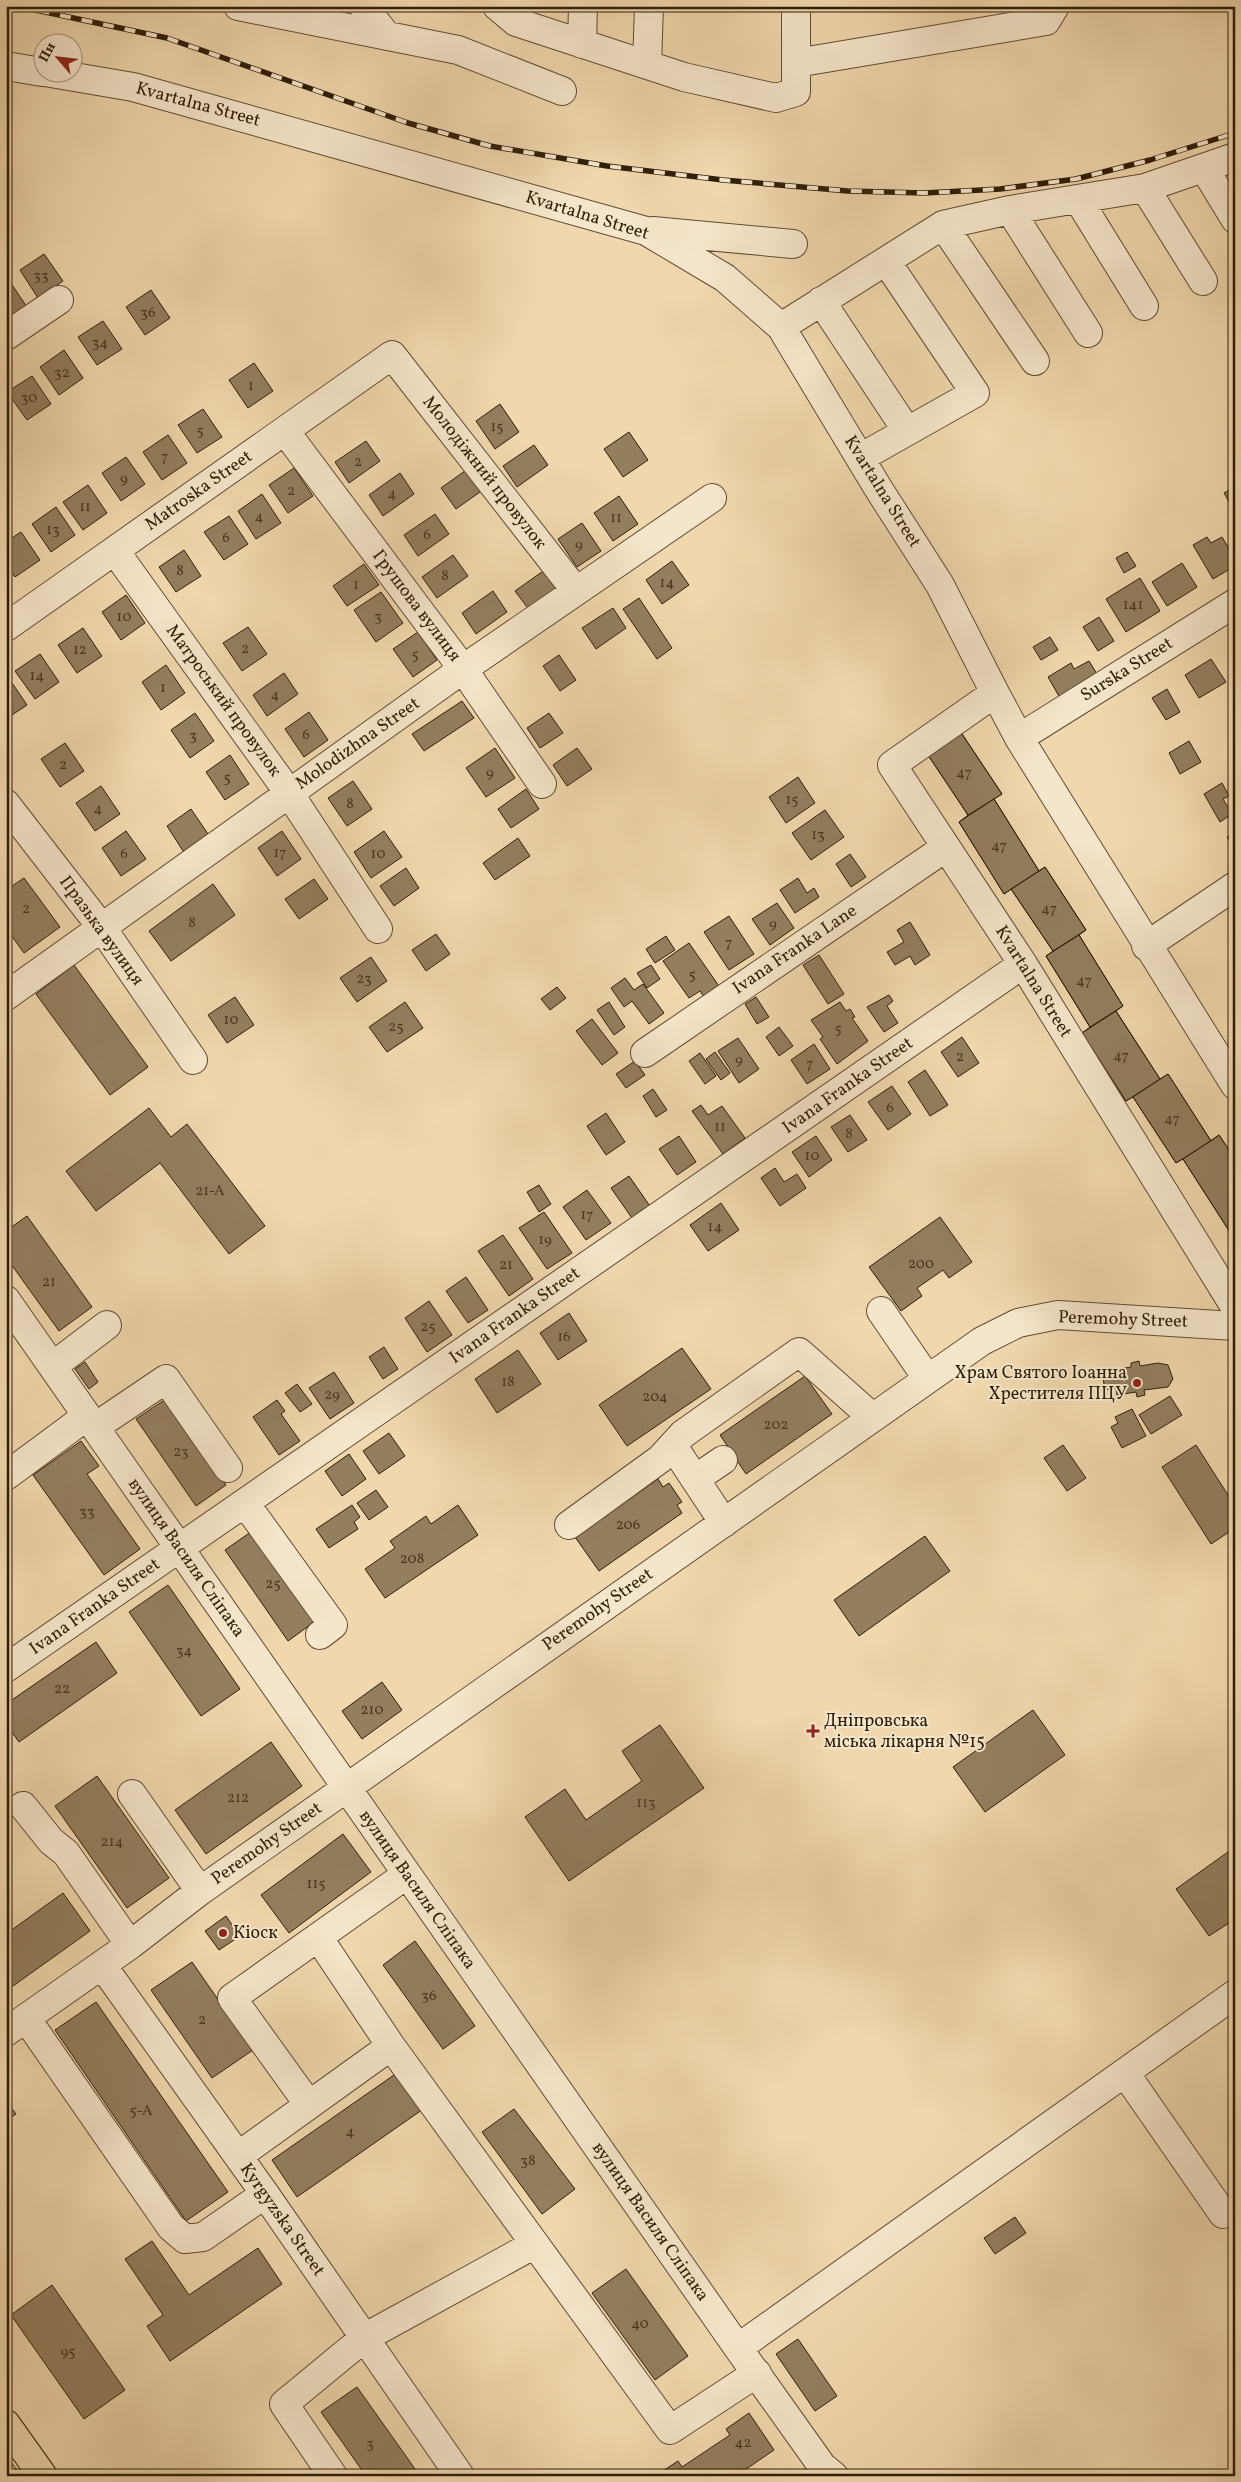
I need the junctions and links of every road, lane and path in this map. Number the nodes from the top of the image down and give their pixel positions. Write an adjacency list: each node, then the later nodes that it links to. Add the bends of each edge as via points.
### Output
1 (238, 6): 8 (street)
2 (363, 6): 8 (street)
3 (497, 6): 9 (street, via 516,22)
4 (649, 6): 11 (street)
5 (796, 6): 10 (street)
6 (1055, 6): 10 (street, via 1046,22)
7 (582, 8): 9 (street)
8 (387, 36): 15 (street, via 458,50)
9 (582, 44): 11 (street)
10 (796, 63): 11 (street, via 796,92 776,98)
11 (647, 65)
12 (6, 66): 13 (street, Kvartalna Street)
13 (32, 70)
14 (82, 78): 23 (street, Kvartalna Street, via 133,87)
15 (562, 91)
16 (1235, 157): 17 (street)
17 (1204, 168): 18 (street); 21 (street)
18 (1145, 188): 19 (street); 26 (street)
19 (1078, 199): 20 (street); 29 (street)
20 (1010, 210): 22 (street); 31 (street)
21 (1235, 219)
22 (943, 225): 25 (street); 34 (street)
23 (646, 231): 24 (street); 30 (street, Kvartalna Street, via 725,278)
24 (793, 244)
25 (886, 261): 28 (street); 36 (street, via 975,393)
26 (1203, 281)
27 (59, 300): 32 (street)
28 (821, 301): 30 (street); 36 (street)
29 (1144, 306)
30 (780, 327): 37 (street, Kvartalna Street)
31 (1088, 333)
32 (6, 336)
33 (392, 355): 35 (street, Matroska Street); 40 (street, Молодіжний провулок)
34 (1035, 361)
35 (285, 431): 39 (street, Matroska Street); 43 (street, Грушова вулиця)
36 (907, 431): 37 (street)
37 (860, 458): 44 (street, Kvartalna Street, via 940,585)
38 (712, 498): 40 (street, Molodizhna Street)
39 (115, 551): 42 (street, Matroska Street); 47 (street, Матроський провулок)
40 (576, 591): 43 (street, Molodizhna Street)
41 (1235, 603): 45 (street, Surska Street)
42 (6, 627)
43 (463, 669): 46 (street, Грушова вулиця); 47 (street, Molodizhna Street)
44 (995, 693): 45 (street, Kvartalna Street); 49 (street, Kvartalna Street, via 892,765)
45 (1018, 738): 53 (street, Kvartalna Street)
46 (542, 784)
47 (289, 793): 51 (street, Molodizhna Street); 52 (street, Матроський провулок)
48 (6, 804): 51 (street, Празька вулиця)
49 (946, 848): 54 (street, Kvartalna Street); 56 (street, Ivana Franka Lane)
50 (1235, 886): 53 (street)
51 (102, 928): 55 (street, Molodizhna Street); 57 (street, Празька вулиця)
52 (378, 929)
53 (1146, 946): 58 (street, Kvartalna Street)
54 (1023, 964): 60 (street, Kvartalna Street); 73 (street, Ivana Franka Street)
55 (6, 996)
56 (644, 1053)
57 (193, 1060)
58 (1235, 1086)
59 (6, 1300): 64 (street, вулиця Василя Сліпака)
60 (1235, 1308)
61 (881, 1310): 65 (street)
62 (107, 1325): 64 (street)
63 (1235, 1326): 65 (street, Peremohy Street, via 1050,1317 1018,1323 982,1341)
64 (53, 1366): 67 (street, вулиця Василя Сліпака)
65 (927, 1378): 66 (street, Peremohy Street)
66 (872, 1417): 68 (street, via 799,1352 683,1434); 74 (street, Peremohy Street)
67 (91, 1422): 70 (street, via 166,1378); 71 (street); 76 (street, вулиця Василя Сліпака)
68 (673, 1446): 72 (street); 75 (street)
69 (723, 1460): 72 (street)
70 (228, 1468)
71 (6, 1476)
72 (695, 1479): 74 (street)
73 (245, 1503): 76 (street, Ivana Franka Street); 77 (street, via 333,1625)
74 (724, 1523): 79 (street, Peremohy Street)
75 (569, 1525)
76 (180, 1548): 78 (street, Ivana Franka Street); 79 (street, вулиця Василя Сліпака)
77 (320, 1635)
78 (6, 1668)
79 (346, 1788): 82 (street, вулиця Василя Сліпака); 83 (street, Peremohy Street)
80 (132, 1794): 83 (street)
81 (23, 1806): 85 (street, via 50,1841 66,1852)
82 (406, 1874): 84 (street); 97 (street, вулиця Василя Сліпака)
83 (200, 1891): 85 (street, Peremohy Street)
84 (318, 1937): 89 (street); 91 (street, via 232,1998)
85 (130, 1945): 86 (street, Peremohy Street)
86 (102, 1965): 88 (street, Peremohy Street); 92 (street, Kyrgyzska Street)
87 (1235, 1994): 90 (street)
88 (16, 2025): 93 (street, via 171,2227 185,2239 203,2238)
89 (392, 2046): 91 (street); 95 (street)
90 (1125, 2073): 94 (street); 97 (street)
91 (309, 2104): 92 (street)
92 (238, 2156): 93 (street, Kyrgyzska Street)
93 (265, 2194): 96 (street, Kyrgyzska Street)
94 (1223, 2214)
95 (535, 2244): 96 (street); 98 (street, via 670,2430)
96 (364, 2338): 102 (street, via 284,2404); 103 (street, Kyrgyzska Street)
97 (738, 2348): 98 (street, вулиця Василя Сліпака)
98 (756, 2373): 100 (street, вулиця Василя Сліпака)
99 (6, 2424): 101 (main road)
100 (822, 2472)
101 (43, 2476)
102 (333, 2476)
103 (460, 2476)

